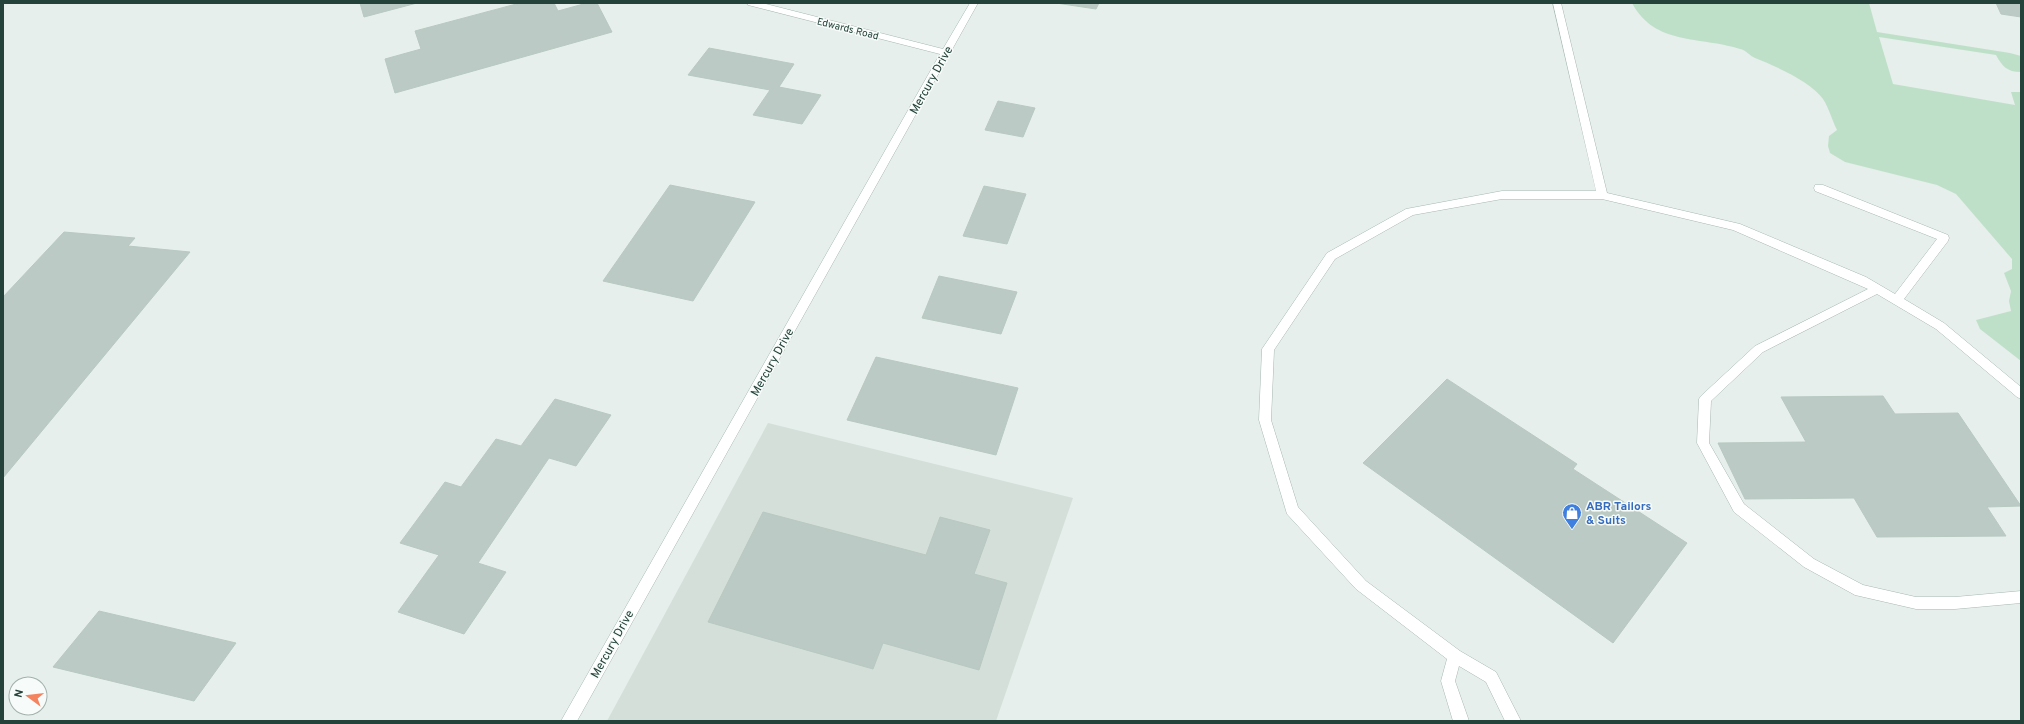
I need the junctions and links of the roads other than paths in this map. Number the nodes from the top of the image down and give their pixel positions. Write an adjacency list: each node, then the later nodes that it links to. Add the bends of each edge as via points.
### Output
1 (751, 3): 4 (street, Edwards Road)
2 (974, 3): 4 (street, Mercury Drive)
3 (1557, 3): 6 (street)
4 (946, 53): 12 (street, Mercury Drive)
5 (1819, 188): 8 (street, via 1944,238)
6 (1602, 195): 7 (street, via 1736,227 1862,280); 11 (street, via 1502,195 1410,212 1331,256 1268,349 1266,420 1292,510 1361,585)
7 (1877, 289): 8 (street); 10 (street, via 1759,349 1705,399 1703,443 1739,508 1808,563 1860,591 1916,603 1955,603)
8 (1897, 300): 9 (street, via 1940,326)
9 (2021, 394)
10 (2021, 597)
11 (1455, 656): 13 (street, via 1448,681); 14 (street, via 1491,677)
12 (569, 721)
13 (1461, 721)
14 (1513, 721)

